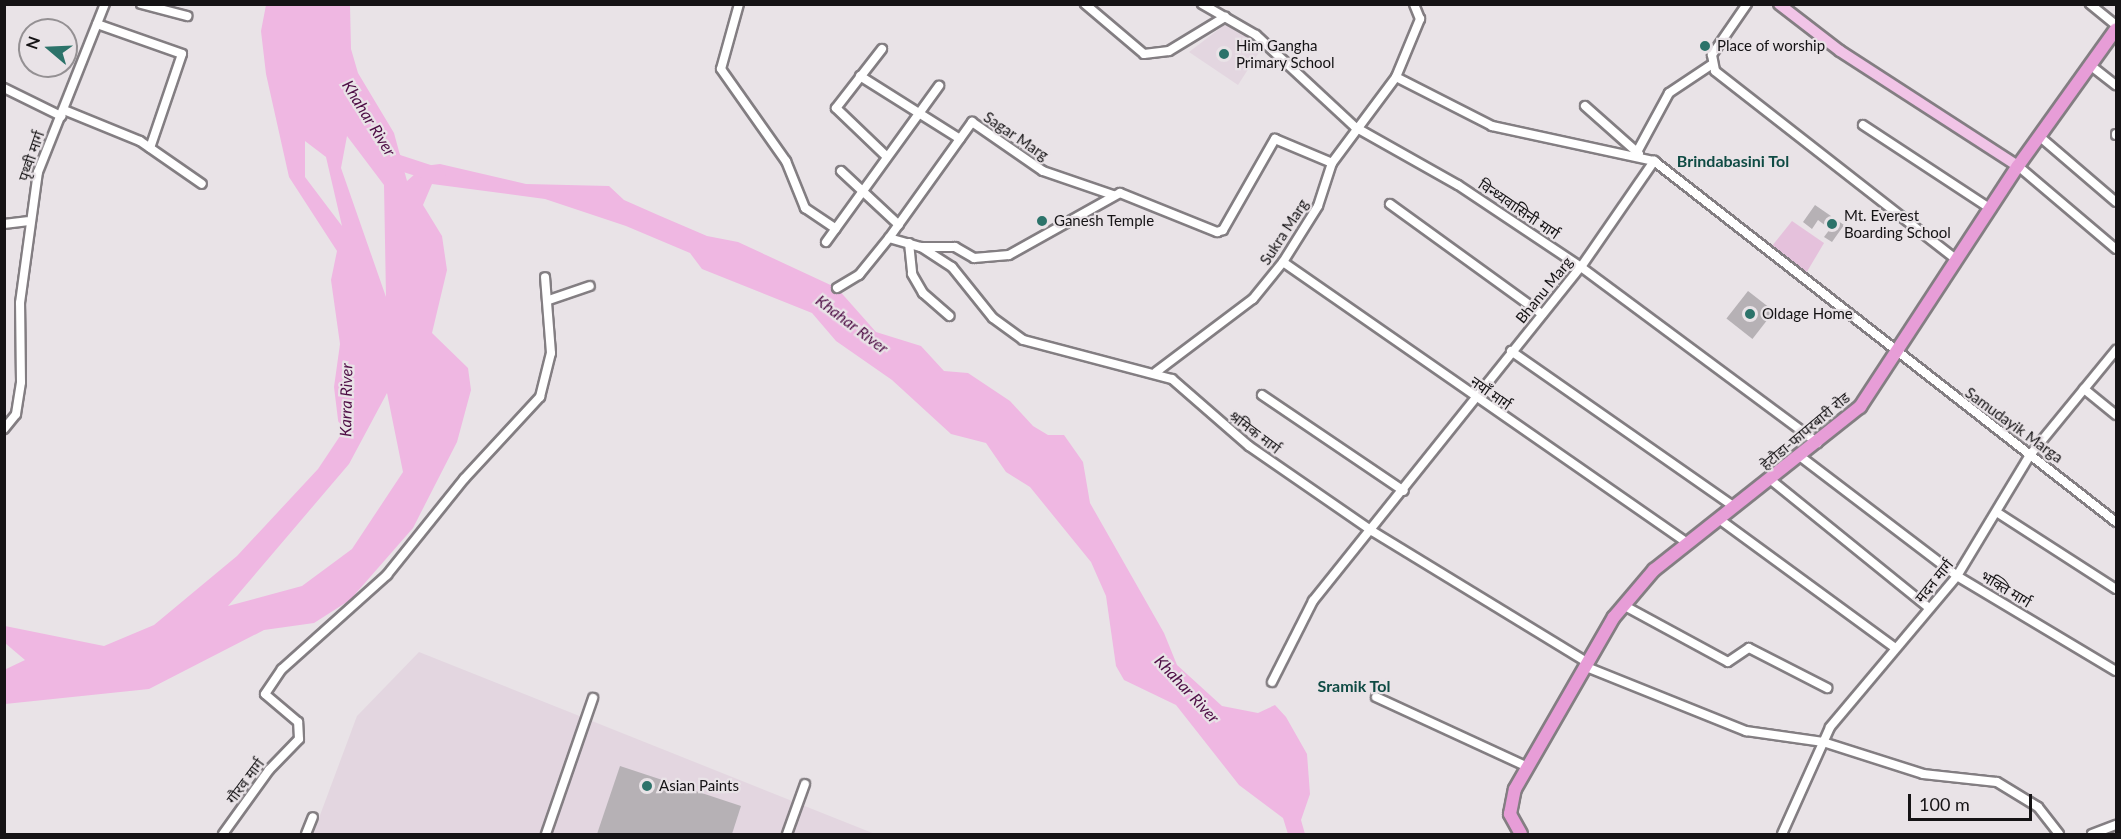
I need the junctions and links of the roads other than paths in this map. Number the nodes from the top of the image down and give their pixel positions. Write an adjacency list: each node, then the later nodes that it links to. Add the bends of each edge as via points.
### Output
1 (105, 4): 12 (street, पृथ्वी मार्ग)
2 (141, 4): 10 (street)
3 (739, 4): 45 (street, via 722,69 786,161 806,207)
4 (1085, 4): 11 (street, via 1144,54 1169,51)
5 (1202, 4): 11 (street, विन्ध्यवासिनी मार्ग)
6 (1414, 4): 18 (street, Sukra Marg, via 1420,19)
7 (1747, 4): 15 (street)
8 (1779, 4): 34 (main road, via 1840,51)
9 (2090, 4): 13 (street)
10 (187, 16)
11 (1225, 17): 26 (street, विन्ध्यवासिनी मार्ग, via 1256,35)
12 (97, 24): 24 (street, पृथ्वी मार्ग); 29 (street, via 182,54)
13 (2116, 27): 16 (highway, हेटौडा-फापरबारी रोड)
14 (882, 49): 17 (street)
15 (1711, 65): 30 (street, via 1669,93); 51 (street)
16 (2090, 65): 19 (street); 27 (highway, हेटौडा-फापरबारी रोड)
17 (860, 76): 23 (street); 31 (street, via 836,108)
18 (1396, 77): 26 (street, Sukra Marg); 30 (street, via 1492,126)
19 (2116, 85)
20 (939, 86): 23 (street)
21 (4, 88): 24 (street)
22 (1586, 106): 30 (street)
23 (918, 112): 28 (street); 31 (street)
24 (62, 113): 29 (street); 42 (street, पृथ्वी मार्ग, via 38,172)
25 (1863, 125): 41 (street)
26 (1355, 127): 33 (street, Sukra Marg); 53 (street, विन्ध्यवासिनी मार्ग, via 1458,185)
27 (2039, 136): 34 (highway, हेटौडा-फापरबारी रोड); 39 (street)
28 (960, 139): 38 (street, Sagar Marg, via 972,122 1043,171); 44 (street, Sagar Marg)
29 (150, 148): 36 (street)
30 (1638, 153): 32 (street)
31 (886, 156): 37 (street)
32 (1654, 161): 53 (street, Bhanu Marg); 62 (street, via 1725,212 1804,282 1856,314 1867,331)
33 (1332, 163): 38 (street, via 1275,139 1223,230 1217,232 1130,193); 52 (street, Sukra Marg, via 1318,206)
34 (2018, 166): 41 (highway, हेटौडा-फापरबारी रोड); 50 (street)
35 (841, 171): 37 (street)
36 (202, 184)
37 (861, 192): 44 (street); 45 (street)
38 (1113, 195): 49 (street, via 1009,255 974,258 955,247)
39 (2116, 202)
40 (1390, 204): 58 (street)
41 (1991, 209): 51 (highway, हेटौडा-फापरबारी रोड)
42 (27, 221): 43 (street); 68 (street, पृथ्वी मार्ग, via 21,382 16,414)
43 (4, 224)
44 (899, 225): 46 (street, Sagar Marg)
45 (836, 229): 47 (street)
46 (889, 238): 48 (street, श्रमिक मार्ग); 56 (street, Sagar Marg, via 859,275)
47 (826, 242)
48 (909, 243): 49 (street, श्रमिक मार्ग); 59 (street, via 917,284)
49 (921, 247): 63 (street, श्रमिक मार्ग, via 952,267 993,318 1023,340)
50 (2116, 249)
51 (1956, 260): 62 (highway, हेटौडा-फापरबारी रोड)
52 (1283, 262): 63 (street, Sukra Marg, via 1253,298); 66 (street, नयाँ मार्ग)
53 (1581, 267): 58 (street, Bhanu Marg); 69 (street, विन्ध्यवासिनी मार्ग)
54 (546, 277): 57 (street)
55 (590, 286): 57 (street)
56 (837, 288)
57 (549, 300): 96 (street, गौरव मार्ग, via 550,353 540,397 529,415 464,479 387,575 282,669 265,694 298,722 299,739)
58 (1542, 314): 61 (street, Bhanu Marg)
59 (949, 316)
60 (2116, 350): 64 (street, मदन मार्ग)
61 (1511, 351): 66 (street, Bhanu Marg); 74 (street)
62 (1894, 353): 69 (highway, हेटौडा-फापरबारी रोड, via 1860,407); 70 (street, Samudayik Marga)
63 (1156, 372): 78 (street, श्रमिक मार्ग, via 1249,446)
64 (2084, 389): 67 (street); 70 (street, मदन मार्ग)
65 (1262, 395): 73 (street)
66 (1474, 398): 73 (street, Bhanu Marg); 79 (street, नयाँ मार्ग)
67 (2116, 415)
68 (4, 429)
69 (1818, 443): 71 (highway, हेटौडा-फापरबारी रोड)
70 (2030, 455): 75 (street, मदन मार्ग); 77 (street, Samudayik Marga)
71 (1801, 457): 72 (highway, हेटौडा-फापरबारी रोड); 80 (street, भक्ति मार्ग)
72 (1771, 480): 74 (highway, हेटौडा-फापरबारी रोड); 83 (street)
73 (1404, 491): 78 (street, Bhanu Marg)
74 (1735, 507): 76 (highway, हेटौडा-फापरबारी रोड)
75 (1998, 513): 80 (street, मदन मार्ग); 81 (street)
76 (1719, 519): 79 (highway, हेटौडा-फापरबारी रोड); 84 (street)
77 (2116, 522)
78 (1372, 531): 85 (street, श्रमिक मार्ग); 87 (street, Bhanu Marg, via 1313,601)
79 (1688, 543): 82 (highway, हेटौडा-फापरबारी रोड)
80 (1958, 576): 83 (street, मदन मार्ग); 86 (street, भक्ति मार्ग)
81 (2116, 588)
82 (1623, 605): 85 (highway, हेटौडा-फापरबारी रोड); 88 (street, via 1728,662 1749,648)
83 (1929, 608): 84 (street, मदन मार्ग)
84 (1895, 648): 91 (street, मदन मार्ग)
85 (1585, 664): 91 (street, श्रमिक मार्ग, via 1746,731); 92 (highway, हेटौडा-फापरबारी रोड)
86 (2116, 671)
87 (1272, 682)
88 (1827, 688)
89 (1376, 697): 92 (street)
90 (593, 698): 98 (street)
91 (1823, 741): 101 (street, मदन मार्ग); 102 (street, श्रमिक मार्ग, via 1923,774 1997,782 2038,807)
92 (1526, 766): 100 (highway, हेटौडा-फापरबारी रोड, via 1511,805)
93 (805, 784): 99 (street)
94 (313, 817): 97 (street)
95 (2116, 825): 103 (street)
96 (223, 834)
97 (306, 834)
98 (546, 834)
99 (787, 834)
100 (1521, 834)
101 (1782, 834)
102 (2059, 834)
103 (2092, 834)

